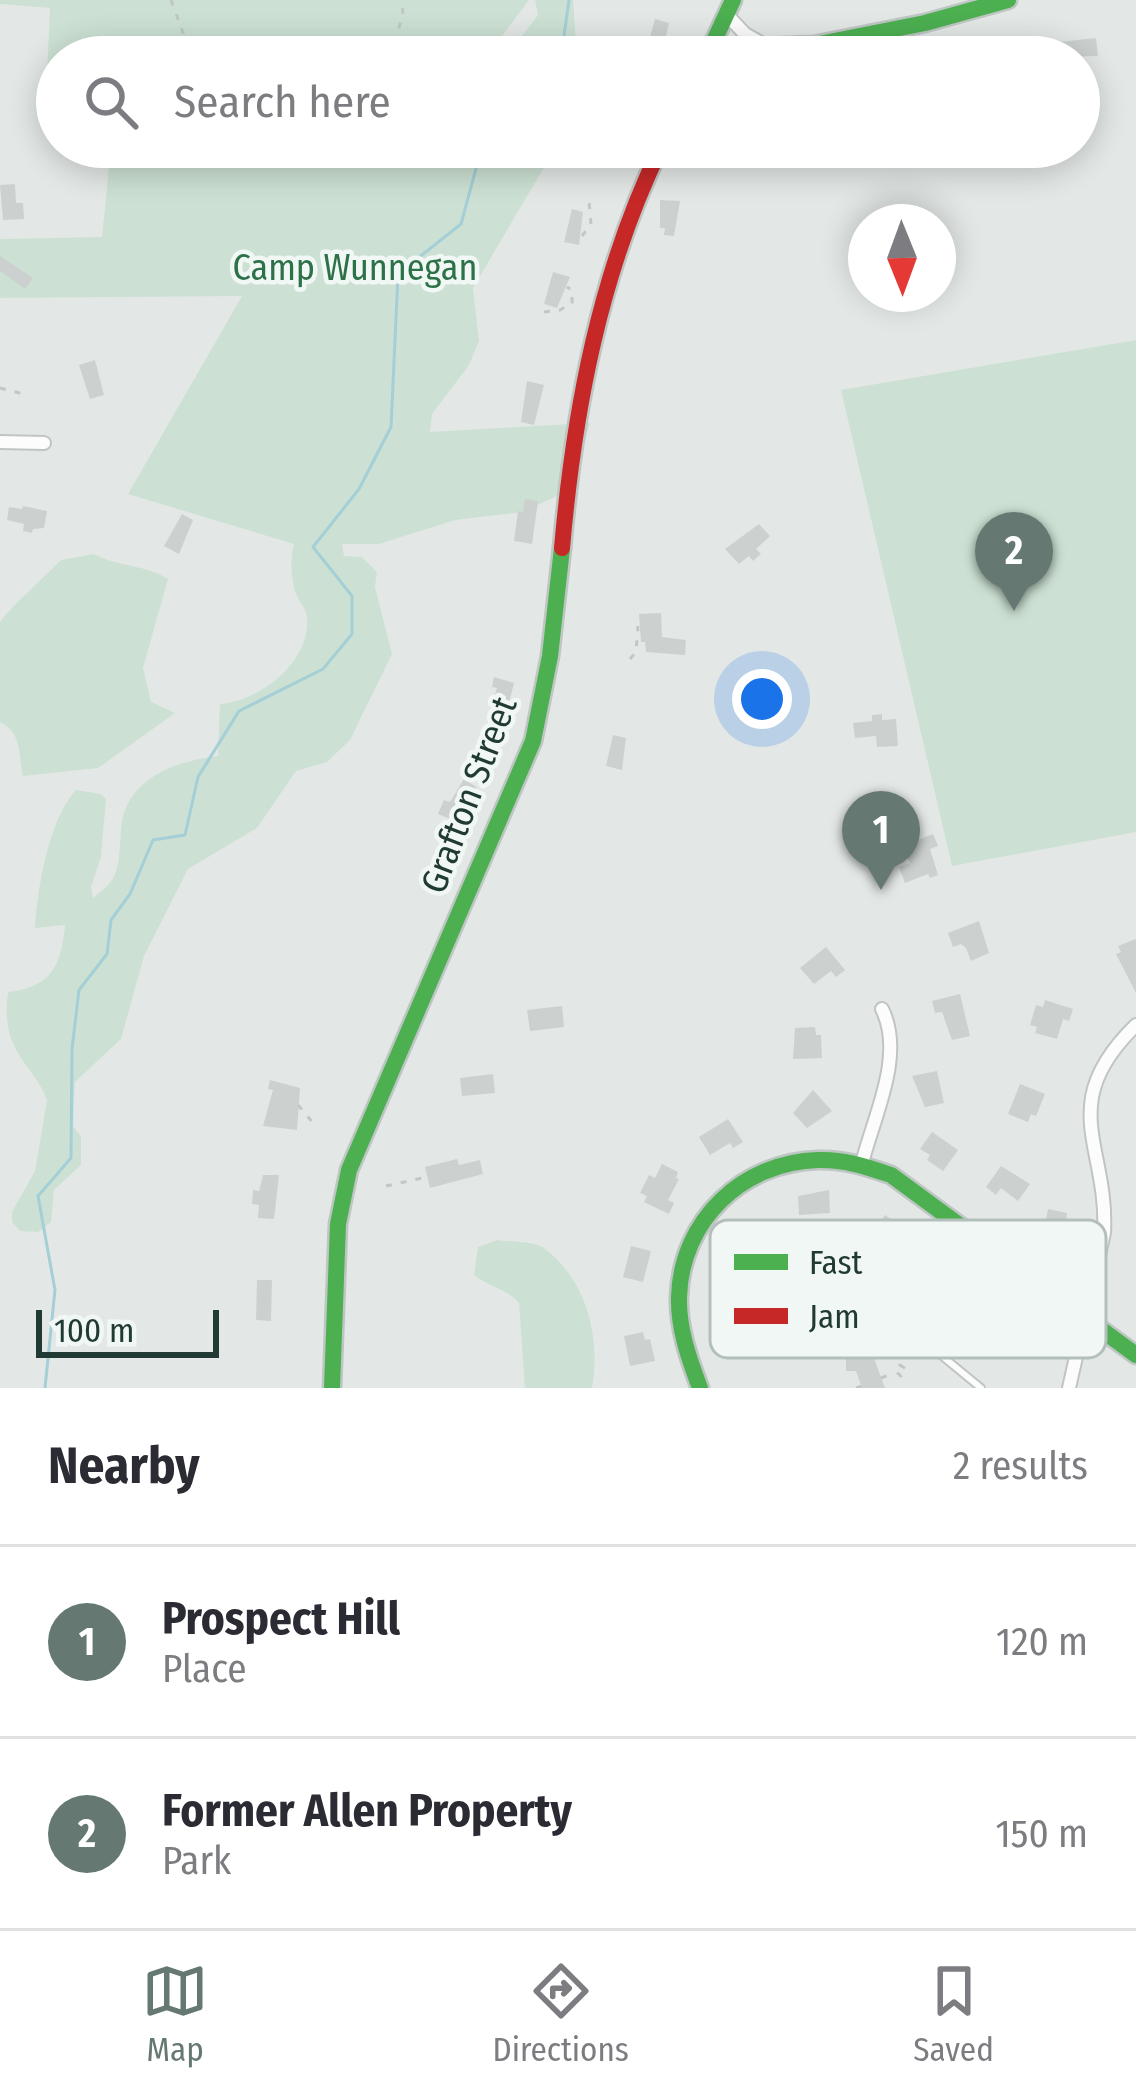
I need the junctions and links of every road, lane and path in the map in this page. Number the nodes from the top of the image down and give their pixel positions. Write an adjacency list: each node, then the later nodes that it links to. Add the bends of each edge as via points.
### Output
1 (171, 0): 5 (path)
2 (402, 0): 6 (path)
3 (1008, 0): 9 (street)
4 (730, 7): 7 (street); 8 (street)
5 (184, 36)
6 (396, 36)
7 (717, 36)
8 (750, 36)
9 (855, 36)
10 (652, 168): 36 (street, Grafton Street, via 625,229 587,380 533,741 349,1170 338,1224)
11 (589, 201): 12 (path, via 591,224)
12 (582, 236)
13 (567, 287): 14 (path, via 574,305)
14 (544, 312)
15 (0, 388): 16 (path)
16 (27, 395)
17 (0, 442): 18 (street)
18 (44, 443)
19 (638, 626): 20 (path)
20 (630, 659)
21 (882, 1009): 25 (street, via 892,1050)
22 (1136, 1025): 29 (street, via 1112,1052 1091,1107)
23 (298, 1105): 24 (path)
24 (314, 1124)
25 (862, 1163): 28 (street); 37 (street, via 784,1162 741,1182 707,1215 679,1288 682,1335)
26 (427, 1177): 27 (path)
27 (386, 1186)
28 (953, 1220)
29 (1105, 1220)
30 (1106, 1332): 31 (street)
31 (1136, 1355)
32 (945, 1358): 38 (lane)
33 (1076, 1358): 39 (street)
34 (895, 1373): 35 (path)
35 (881, 1378)
36 (332, 1388)
37 (700, 1388)
38 (982, 1388)
39 (1069, 1388)

